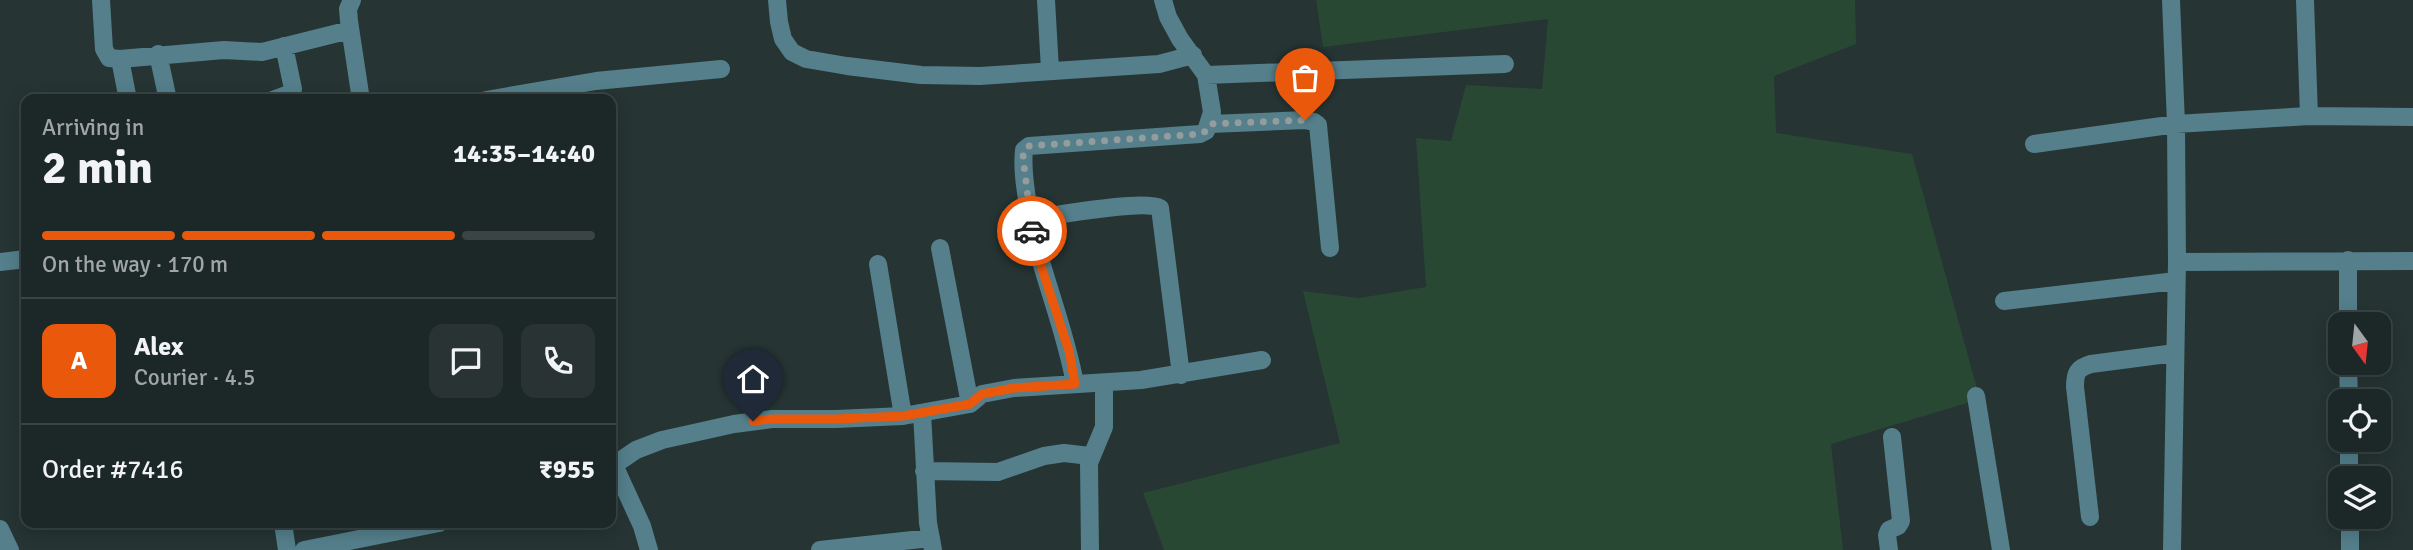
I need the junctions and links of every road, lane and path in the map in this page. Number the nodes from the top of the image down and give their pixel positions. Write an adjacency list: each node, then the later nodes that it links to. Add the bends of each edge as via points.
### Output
1 (101, 0): 12 (street, via 104,49 109,58)
2 (352, 0): 8 (street)
3 (777, 0): 15 (street, via 783,39 792,52 806,59 921,75 980,76)
4 (1046, 0): 15 (street)
5 (1163, 0): 11 (street)
6 (2171, 0): 25 (street)
7 (2305, 0): 22 (street)
8 (350, 30): 9 (street); 20 (street)
9 (284, 46): 10 (street, via 262,52); 19 (street, via 293,89)
10 (158, 54): 12 (street); 18 (street)
11 (1193, 55): 15 (street, via 1158,64); 16 (street)
12 (120, 59): 17 (street)
13 (1505, 64): 16 (street)
14 (721, 69): 21 (street, via 596,81)
15 (1050, 69)
16 (1206, 75): 24 (street)
17 (127, 94)
18 (167, 94)
19 (289, 94)
20 (360, 94)
21 (521, 94)
22 (2309, 117): 23 (street); 25 (street)
23 (2413, 117)
24 (1210, 124): 27 (street, via 1200,134 1029,146 1023,157); 29 (street, via 1305,120 1318,125)
25 (2176, 124): 26 (street); 34 (street)
26 (2034, 145)
27 (1030, 219): 41 (street, via 1101,209 1160,208); 43 (street)
28 (940, 248): 45 (street)
29 (1331, 248)
30 (21, 260): 33 (street)
31 (2348, 260): 32 (street); 34 (street); 38 (street)
32 (2413, 261)
33 (0, 262)
34 (2177, 262): 36 (street)
35 (878, 264): 47 (street)
36 (2176, 281): 37 (street); 39 (street)
37 (2004, 301)
38 (2348, 312)
39 (2175, 353): 53 (street, via 2091,364 2075,374); 67 (street)
40 (1262, 360): 41 (street)
41 (1181, 375): 42 (street)
42 (1104, 383): 43 (street); 49 (street, via 1104,427)
43 (1075, 384): 45 (street, via 982,394)
44 (1976, 396): 66 (street)
45 (970, 404): 46 (street)
46 (922, 413): 47 (street); 51 (street)
47 (903, 416): 50 (street, via 734,424 662,440)
48 (1892, 437): 65 (street, via 1901,521 1888,530)
49 (1090, 456): 51 (street, via 1044,456 998,472); 64 (street)
50 (616, 463)
51 (924, 471): 58 (street)
52 (616, 474): 62 (street)
53 (2090, 517)
54 (284, 528): 60 (street)
55 (414, 528): 61 (street)
56 (0, 529): 59 (street)
57 (2350, 529): 68 (street)
58 (932, 544): 63 (street)
59 (10, 550)
60 (286, 550)
61 (304, 550)
62 (649, 550)
63 (820, 550)
64 (1090, 550)
65 (1889, 550)
66 (2001, 550)
67 (2172, 550)
68 (2350, 550)

